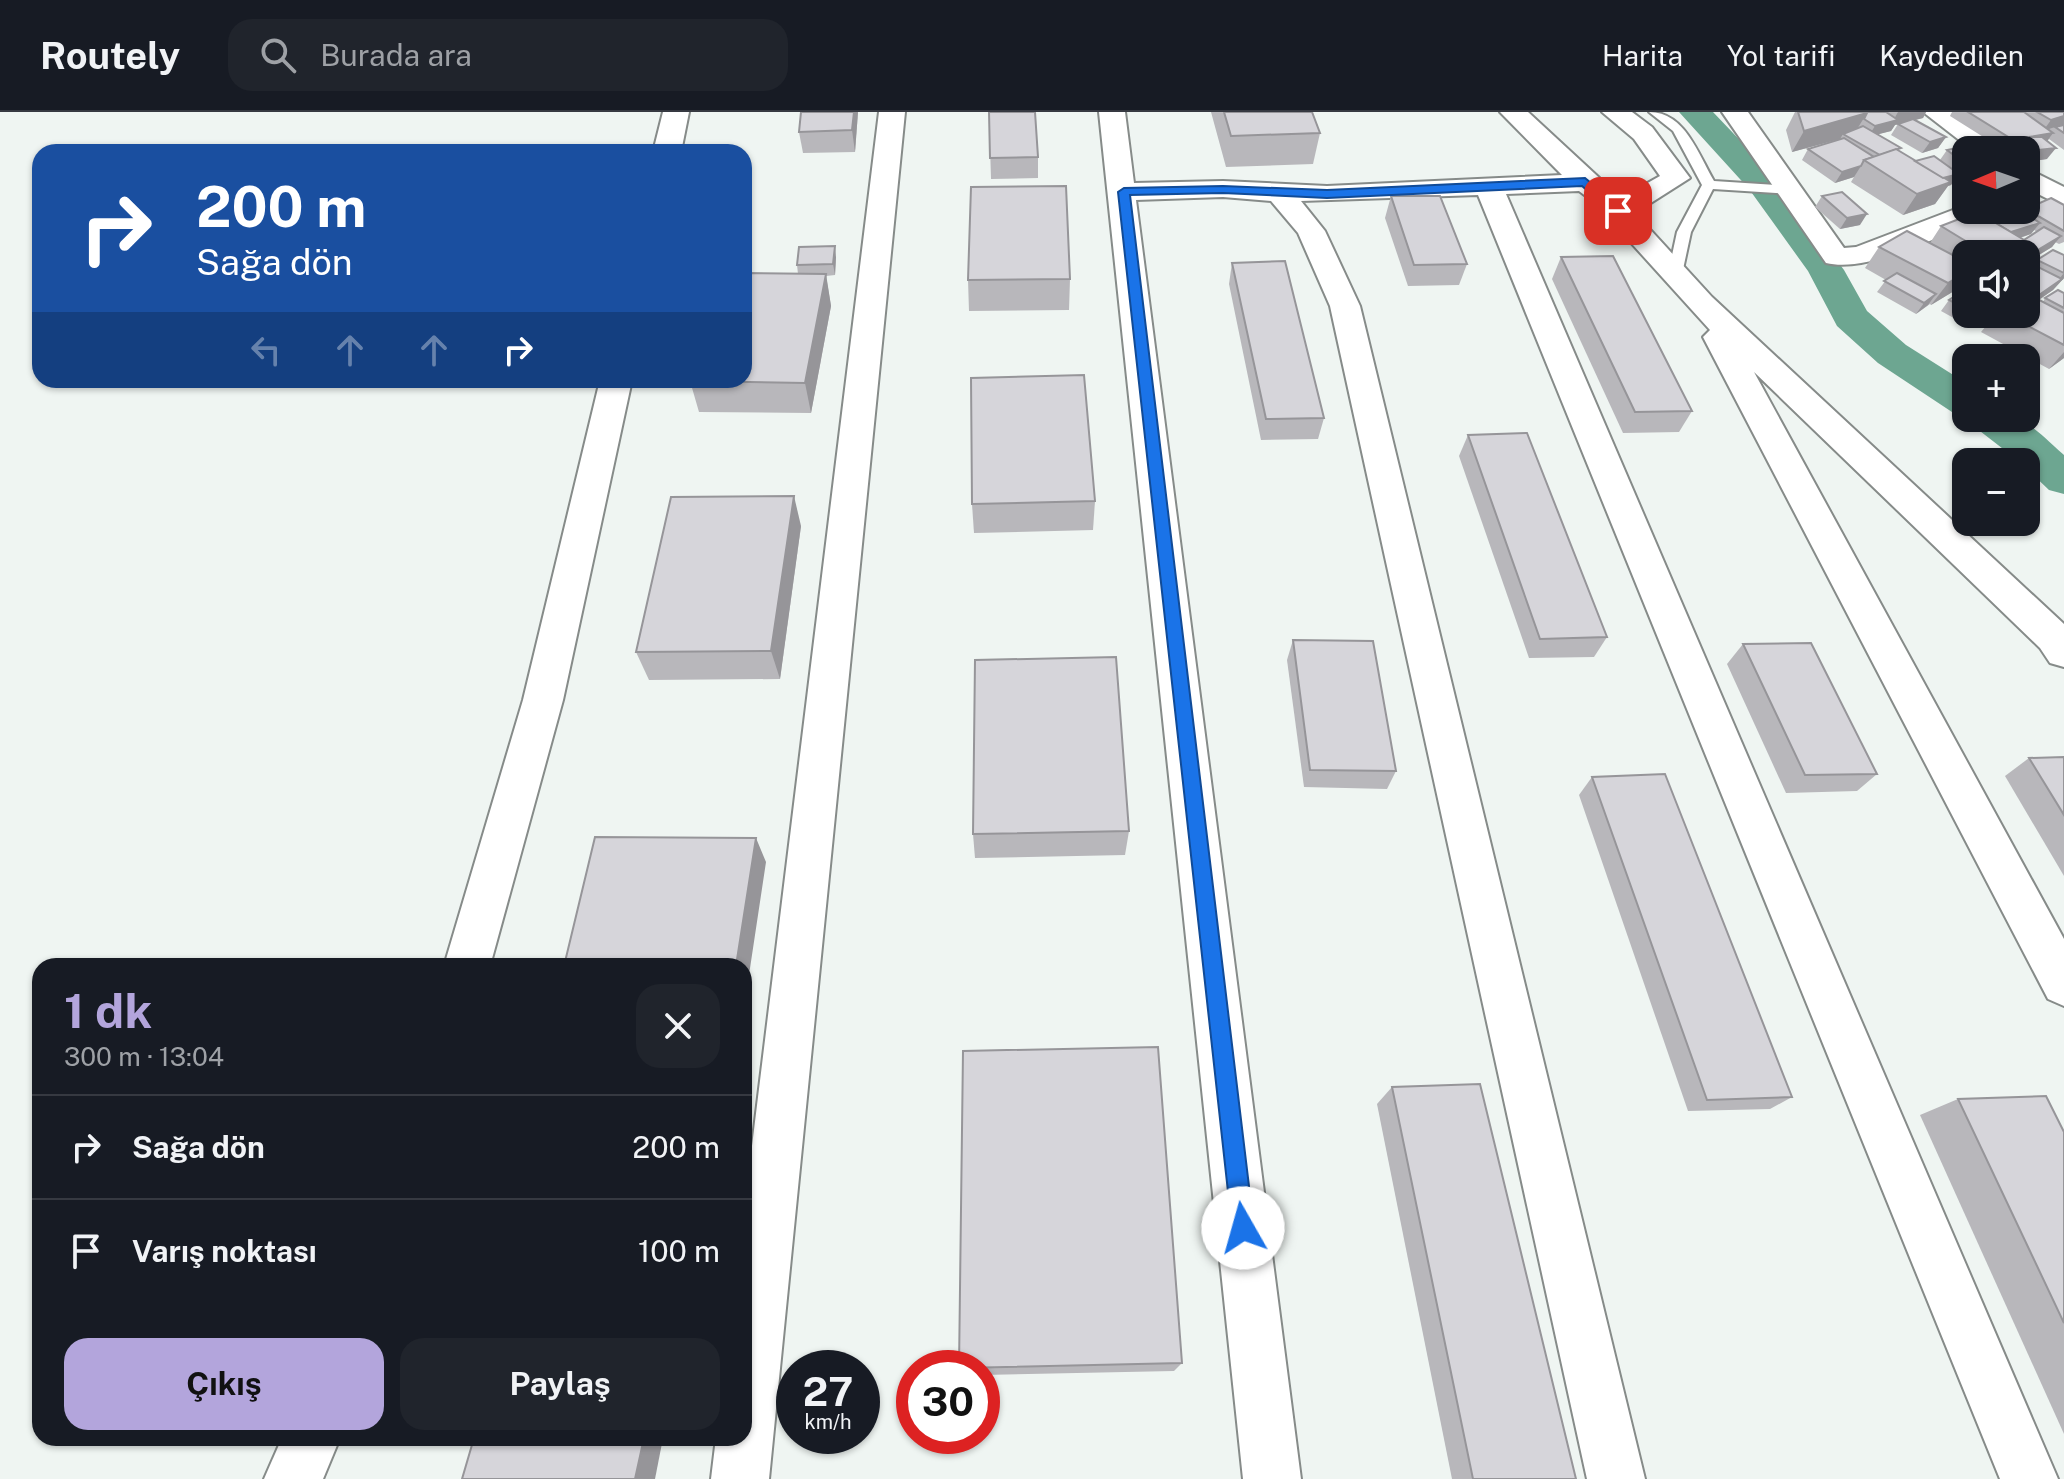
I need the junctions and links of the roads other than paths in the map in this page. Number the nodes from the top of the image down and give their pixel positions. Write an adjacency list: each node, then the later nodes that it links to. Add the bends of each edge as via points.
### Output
1 (676, 112): 10 (street)
2 (892, 112): 25 (street)
3 (1112, 112): 16 (street)
4 (1513, 112): 11 (street)
5 (1615, 112): 17 (street, via 1643,133 1676,178)
6 (1655, 112): 12 (lane, via 1678,129)
7 (1936, 112): 9 (street)
8 (1740, 113): 15 (street)
9 (1970, 136)
10 (669, 144)
11 (1585, 182): 13 (street); 17 (street)
12 (1709, 185): 15 (lane); 19 (lane, via 1684,232)
13 (1489, 188): 14 (street, via 1327,194); 32 (street)
14 (1223, 189): 16 (street); 31 (street, via 1279,193 1311,231 1345,306)
15 (1786, 190): 18 (street, via 1836,257 1861,255)
16 (1124, 192): 30 (street)
17 (1618, 211): 19 (street)
18 (1952, 220)
19 (1675, 274): 20 (street)
20 (1701, 304): 22 (street); 24 (street)
21 (614, 388): 23 (street, via 543,700)
22 (2064, 652)
23 (469, 958)
24 (2064, 984)
25 (752, 1371)
26 (308, 1446): 28 (street)
27 (744, 1446): 29 (street)
28 (293, 1479)
29 (740, 1479)
30 (1272, 1479)
31 (1616, 1479)
32 (2029, 1479)

